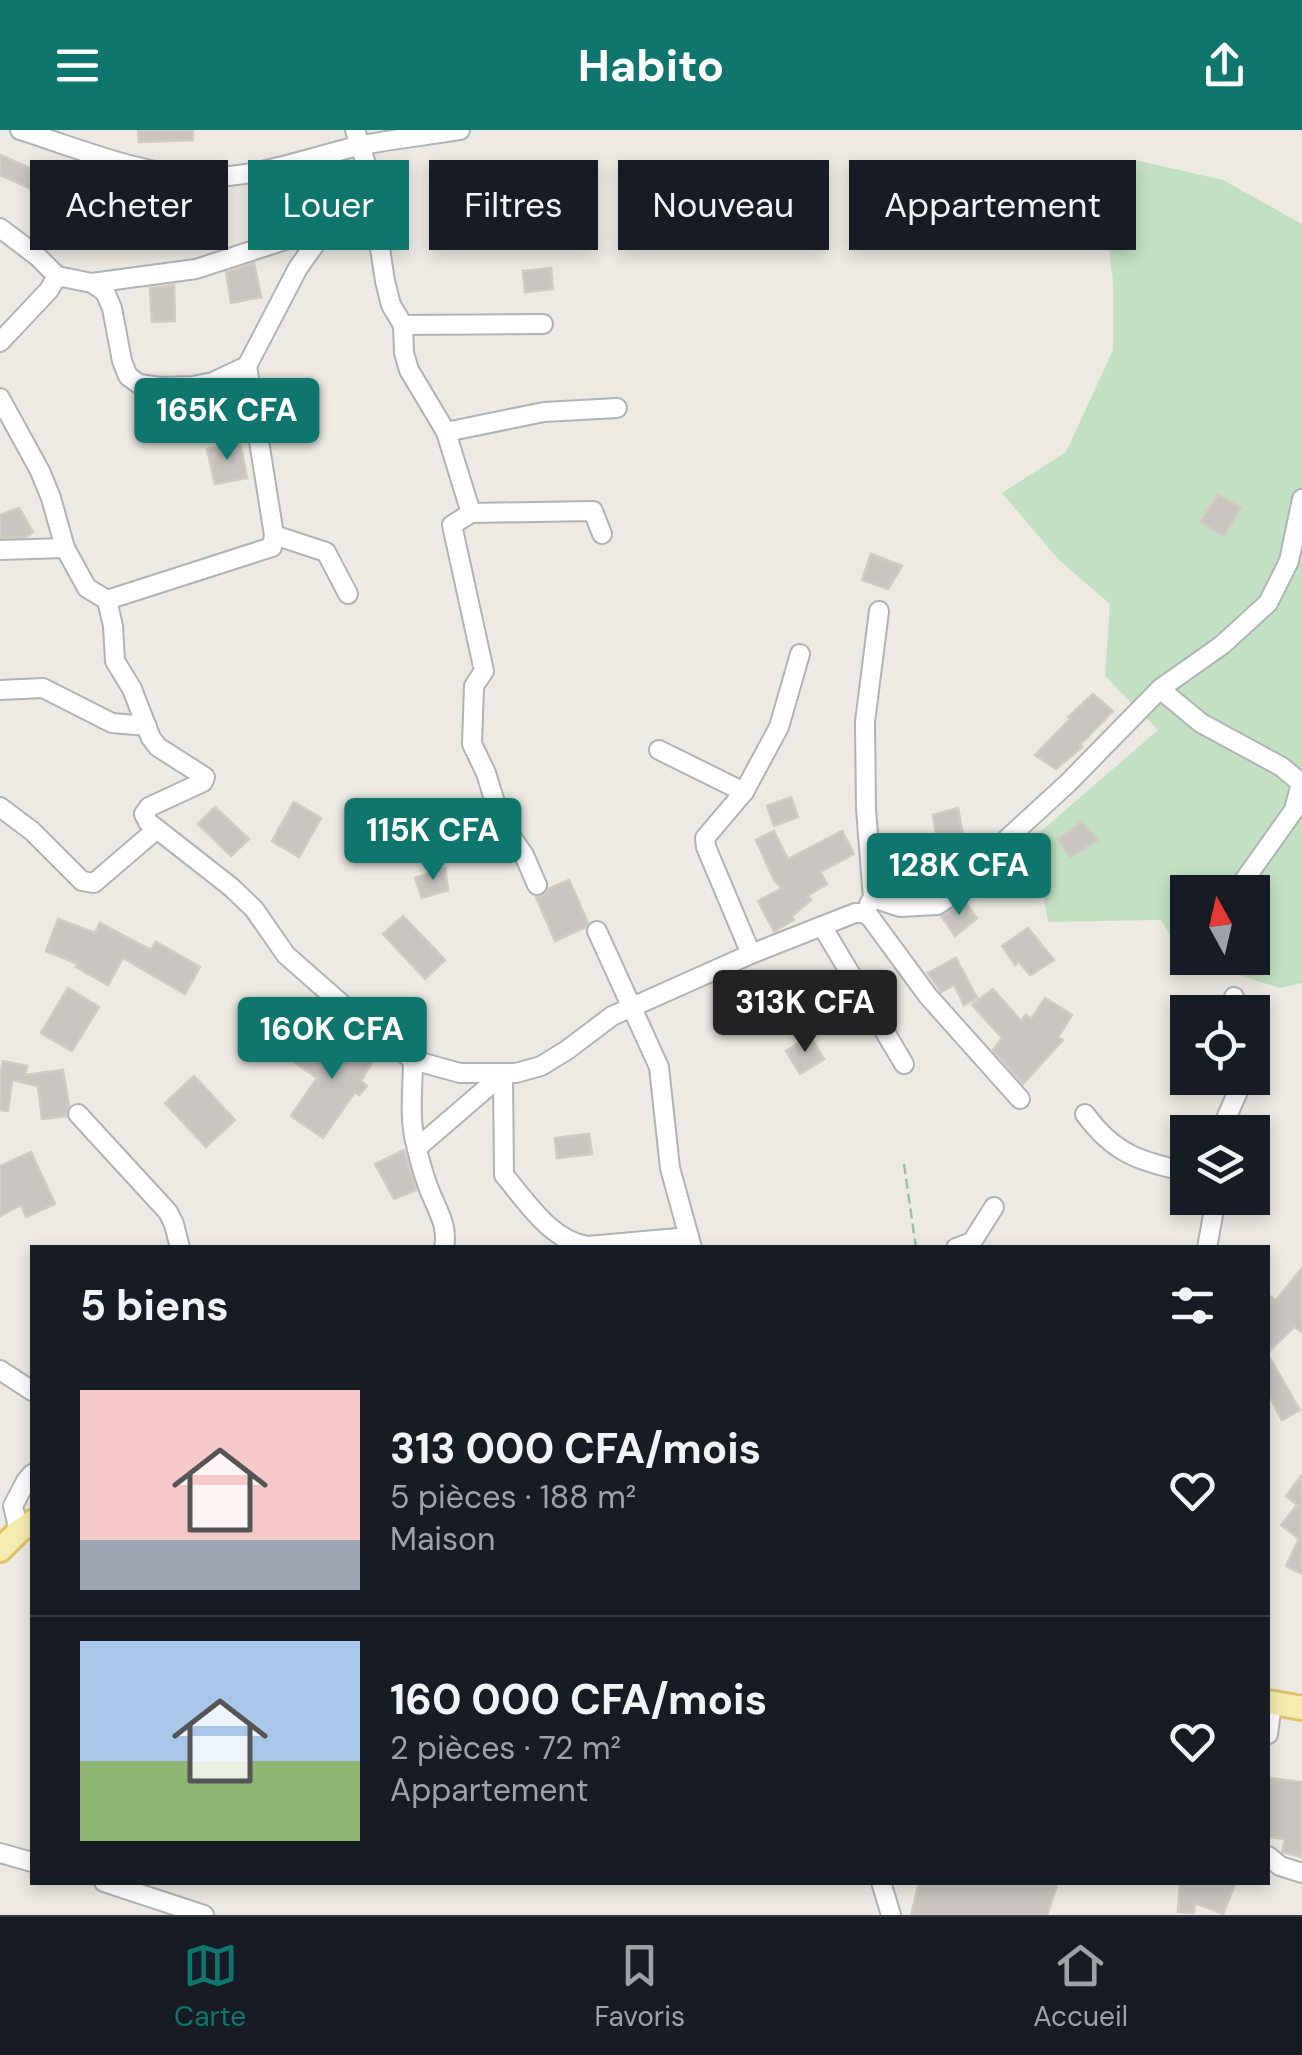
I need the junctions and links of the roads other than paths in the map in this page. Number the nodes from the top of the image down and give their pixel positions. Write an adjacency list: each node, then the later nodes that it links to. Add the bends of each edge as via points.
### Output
1 (20, 130): 3 (street, via 144,169 208,177 254,172)
2 (460, 130): 3 (street)
3 (357, 138)
4 (0, 228): 8 (street)
5 (254, 250): 9 (street, via 196,269)
6 (312, 250): 13 (street)
7 (380, 250): 11 (street, via 391,305)
8 (57, 276): 9 (street); 12 (street)
9 (92, 283): 13 (street, via 106,292 122,361 139,384 193,386)
10 (543, 324): 11 (street)
11 (403, 326): 16 (street, via 409,370)
12 (0, 342)
13 (247, 366): 20 (street)
14 (0, 398): 21 (street, via 52,498)
15 (617, 408): 16 (street, via 544,412)
16 (446, 432): 18 (street)
17 (1302, 499): 27 (street, via 1289,562 1268,603)
18 (470, 513): 19 (street, via 593,511); 35 (street, via 452,525 484,671 474,686 472,744 501,822)
19 (602, 534)
20 (274, 536): 23 (street, via 326,552); 24 (street, via 272,547)
21 (66, 548): 22 (street); 24 (street, via 87,588)
22 (0, 550)
23 (348, 594)
24 (107, 600): 29 (street, via 115,660)
25 (879, 611): 36 (street, via 866,722)
26 (800, 654): 31 (street, via 779,727)
27 (1160, 689): 34 (street, via 1201,723 1301,783 1294,810); 36 (street, via 957,892 937,904)
28 (0, 690): 29 (street, via 42,688 112,723)
29 (146, 726): 33 (street, via 158,747 204,777 149,807 144,814)
30 (659, 750): 31 (street)
31 (744, 792): 39 (street, via 705,838)
32 (0, 807): 33 (street, via 82,880 94,883)
33 (157, 829): 41 (street, via 254,908 286,955)
34 (1248, 875)
35 (537, 884)
36 (868, 906): 37 (street); 44 (street, via 928,996)
37 (822, 926): 39 (street); 42 (street)
38 (597, 930): 40 (street)
39 (751, 954): 40 (street)
40 (631, 1008): 43 (street, via 541,1066); 51 (street, via 659,1067 670,1168)
41 (414, 1060): 43 (street, via 460,1073); 47 (street)
42 (904, 1064)
43 (503, 1074): 47 (street); 54 (street, via 504,1175 547,1225)
44 (1020, 1099)
45 (78, 1114): 52 (street, via 168,1212)
46 (1085, 1114): 48 (street, via 1129,1155)
47 (417, 1148): 53 (street, via 442,1217)
48 (1170, 1167)
49 (994, 1208): 56 (street)
50 (1214, 1215): 57 (street)
51 (691, 1242): 55 (street)
52 (179, 1245)
53 (444, 1245)
54 (578, 1245)
55 (614, 1245)
56 (964, 1245)
57 (1208, 1245)
58 (0, 1370): 59 (street)
59 (30, 1391)
60 (30, 1476): 61 (street, via 13,1506)
61 (26, 1526): 62 (main road)
62 (0, 1550)
63 (1270, 1702): 64 (main road)
64 (1302, 1708)
65 (0, 1853): 67 (street)
66 (1270, 1858): 68 (street)
67 (30, 1861)
68 (1302, 1873)
69 (114, 1885): 71 (street)
70 (883, 1885): 72 (street)
71 (204, 1915)
72 (890, 1915)

